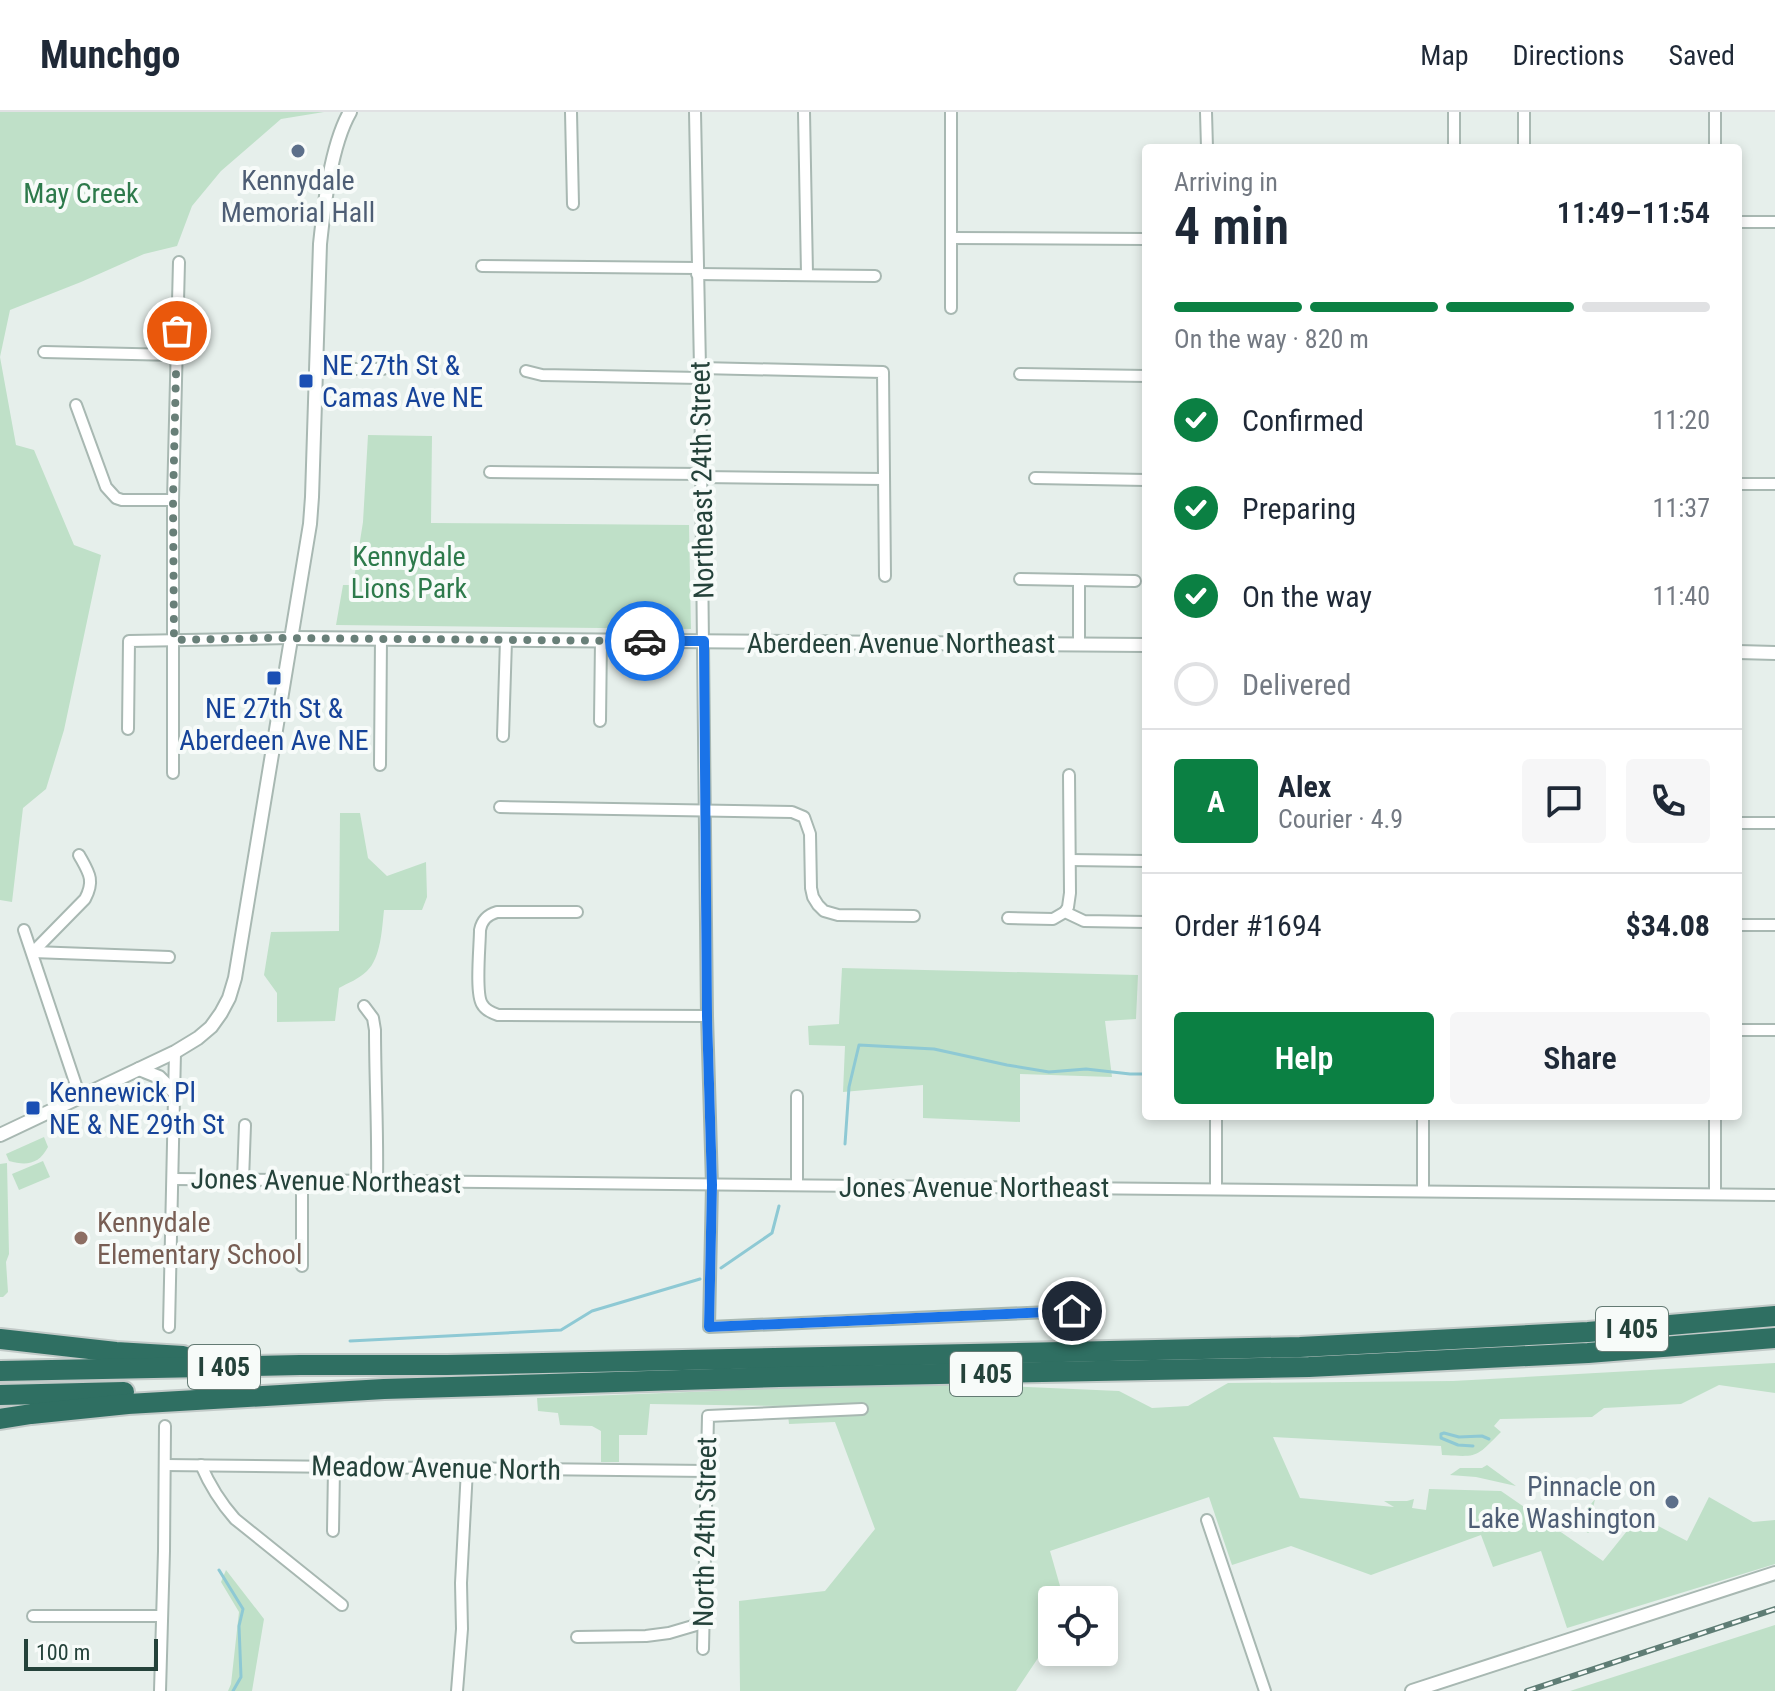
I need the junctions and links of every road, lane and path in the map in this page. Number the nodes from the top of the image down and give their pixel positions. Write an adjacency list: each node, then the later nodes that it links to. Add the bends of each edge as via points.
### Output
1 (343, 112): 11 (street)
2 (350, 112): 11 (street)
3 (571, 112): 16 (street)
4 (695, 112): 23 (street, Northeast 24th Street)
5 (804, 112): 24 (street)
6 (951, 112): 19 (street)
7 (1206, 112): 12 (street)
8 (1454, 112): 13 (street)
9 (1524, 112): 14 (street)
10 (1715, 112): 15 (street)
11 (342, 130): 29 (street, via 322,224)
12 (1207, 144)
13 (1454, 144)
14 (1524, 144)
15 (1715, 144)
16 (573, 204)
17 (1742, 222): 18 (street)
18 (1775, 222)
19 (951, 238): 20 (street); 26 (street)
20 (1142, 239)
21 (179, 262): 28 (street)
22 (482, 266): 23 (street)
23 (697, 271): 24 (street); 32 (street, Northeast 24th Street)
24 (807, 274): 25 (street)
25 (875, 276)
26 (951, 308)
27 (44, 352): 28 (street)
28 (176, 355): 43 (street)
29 (316, 369): 30 (street); 48 (street, via 311,511)
30 (383, 369)
31 (526, 371): 32 (street)
32 (700, 373): 37 (street, Northeast 24th Street); 39 (street, via 883,372)
33 (1020, 374): 34 (street)
34 (1142, 376)
35 (76, 405): 43 (street, via 111,494 122,500)
36 (490, 472): 37 (street)
37 (701, 475): 39 (street); 53 (street, Northeast 24th Street)
38 (1035, 478): 40 (street)
39 (884, 479): 44 (street)
40 (1142, 480)
41 (1742, 484): 42 (street)
42 (1775, 484)
43 (173, 500): 50 (street)
44 (885, 576)
45 (1020, 579): 46 (street)
46 (1079, 580): 47 (street); 54 (street)
47 (1135, 581)
48 (291, 638): 49 (street, Aberdeen Avenue Northeast); 50 (street, Aberdeen Avenue Northeast); 85 (street, via 235,978 221,1013)
49 (381, 638): 51 (street, Aberdeen Avenue Northeast); 61 (street)
50 (174, 640): 59 (street, Aberdeen Avenue Northeast, via 129,641); 62 (street)
51 (506, 640): 52 (street, Aberdeen Avenue Northeast); 60 (street)
52 (601, 640): 53 (street, Aberdeen Avenue Northeast); 58 (street)
53 (704, 641): 54 (street, Aberdeen Avenue Northeast); 65 (street, Northeast 24th Street)
54 (1079, 645): 55 (street, Aberdeen Avenue Northeast)
55 (1142, 645)
56 (1742, 652): 57 (street)
57 (1775, 653)
58 (600, 721)
59 (128, 729)
60 (503, 736)
61 (380, 765)
62 (173, 773)
63 (1069, 775): 69 (street)
64 (500, 807): 65 (street)
65 (704, 810): 73 (street, via 784,811 804,817 810,834 811,888 824,911); 82 (street, Northeast 24th Street)
66 (1742, 823): 67 (street)
67 (1775, 823)
68 (79, 855): 79 (street, via 91,888)
69 (1070, 860): 70 (street); 72 (street)
70 (1142, 861)
71 (577, 912): 82 (street, via 497,912 486,917 480,930 479,991 486,1009 498,1015)
72 (1065, 912): 74 (street, via 1053,919); 75 (street, via 1084,921)
73 (914, 916)
74 (1008, 918)
75 (1142, 922)
76 (1742, 925): 77 (street)
77 (1775, 925)
78 (24, 930): 79 (street)
79 (33, 952): 80 (street); 89 (street)
80 (169, 957)
81 (364, 1006): 98 (street, via 375,1030)
82 (707, 1016): 99 (street, Northeast 24th Street)
83 (1742, 1030): 84 (street)
84 (1775, 1030)
85 (175, 1052): 86 (street); 87 (street)
86 (139, 1069): 87 (street, via 159,1077); 89 (street)
87 (175, 1093): 95 (street)
88 (797, 1096): 100 (street)
89 (80, 1097): 94 (street)
90 (1216, 1120): 101 (street)
91 (1423, 1120): 102 (street)
92 (1715, 1120): 103 (street)
93 (245, 1125): 96 (street)
94 (0, 1135)
95 (174, 1179): 96 (street, Jones Avenue Northeast); 109 (street)
96 (243, 1180): 97 (street, Jones Avenue Northeast)
97 (302, 1181): 98 (street, Jones Avenue Northeast); 105 (street)
98 (377, 1181): 99 (street, Jones Avenue Northeast)
99 (712, 1185): 100 (street, Jones Avenue Northeast); 107 (street, Northeast 24th Street, via 709,1327)
100 (797, 1185): 101 (street, Jones Avenue Northeast)
101 (1216, 1188): 102 (street, Jones Avenue Northeast)
102 (1423, 1191): 103 (street, Jones Avenue Northeast)
103 (1715, 1194): 104 (street, Jones Avenue Northeast)
104 (1775, 1195)
105 (302, 1266)
106 (1775, 1302): 110 (highway)
107 (1072, 1311)
108 (1775, 1316): 110 (highway, I 405)
109 (169, 1327)
110 (1488, 1338): 115 (highway, I 405, via 1300,1347)
111 (1775, 1338): 114 (highway, I 405)
112 (0, 1339): 115 (highway, via 116,1352)
113 (1775, 1351): 114 (highway)
114 (1588, 1353): 117 (highway, I 405, via 1309,1367)
115 (447, 1365): 116 (highway, I 405)
116 (0, 1371)
117 (384, 1389): 118 (highway, I 405); 120 (highway, via 128,1404)
118 (0, 1395)
119 (862, 1409): 126 (street, North 24th Street, via 708,1416)
120 (0, 1419)
121 (165, 1426): 122 (street)
122 (165, 1465): 123 (street, Meadow Avenue North); 132 (street)
123 (201, 1465): 124 (street, Meadow Avenue North); 130 (street, via 235,1519)
124 (334, 1468): 125 (street, Meadow Avenue North); 128 (street)
125 (467, 1469): 126 (street, Meadow Avenue North); 136 (street)
126 (707, 1471): 133 (street, North 24th Street)
127 (1207, 1520): 138 (street)
128 (333, 1531)
129 (1775, 1573): 139 (street)
130 (342, 1605)
131 (33, 1616): 132 (street)
132 (162, 1616): 137 (street)
133 (703, 1623): 134 (street, via 646,1636); 135 (street, North 24th Street)
134 (577, 1637)
135 (703, 1649)
136 (460, 1690)
137 (160, 1691)
138 (1265, 1691)
139 (1412, 1691)

